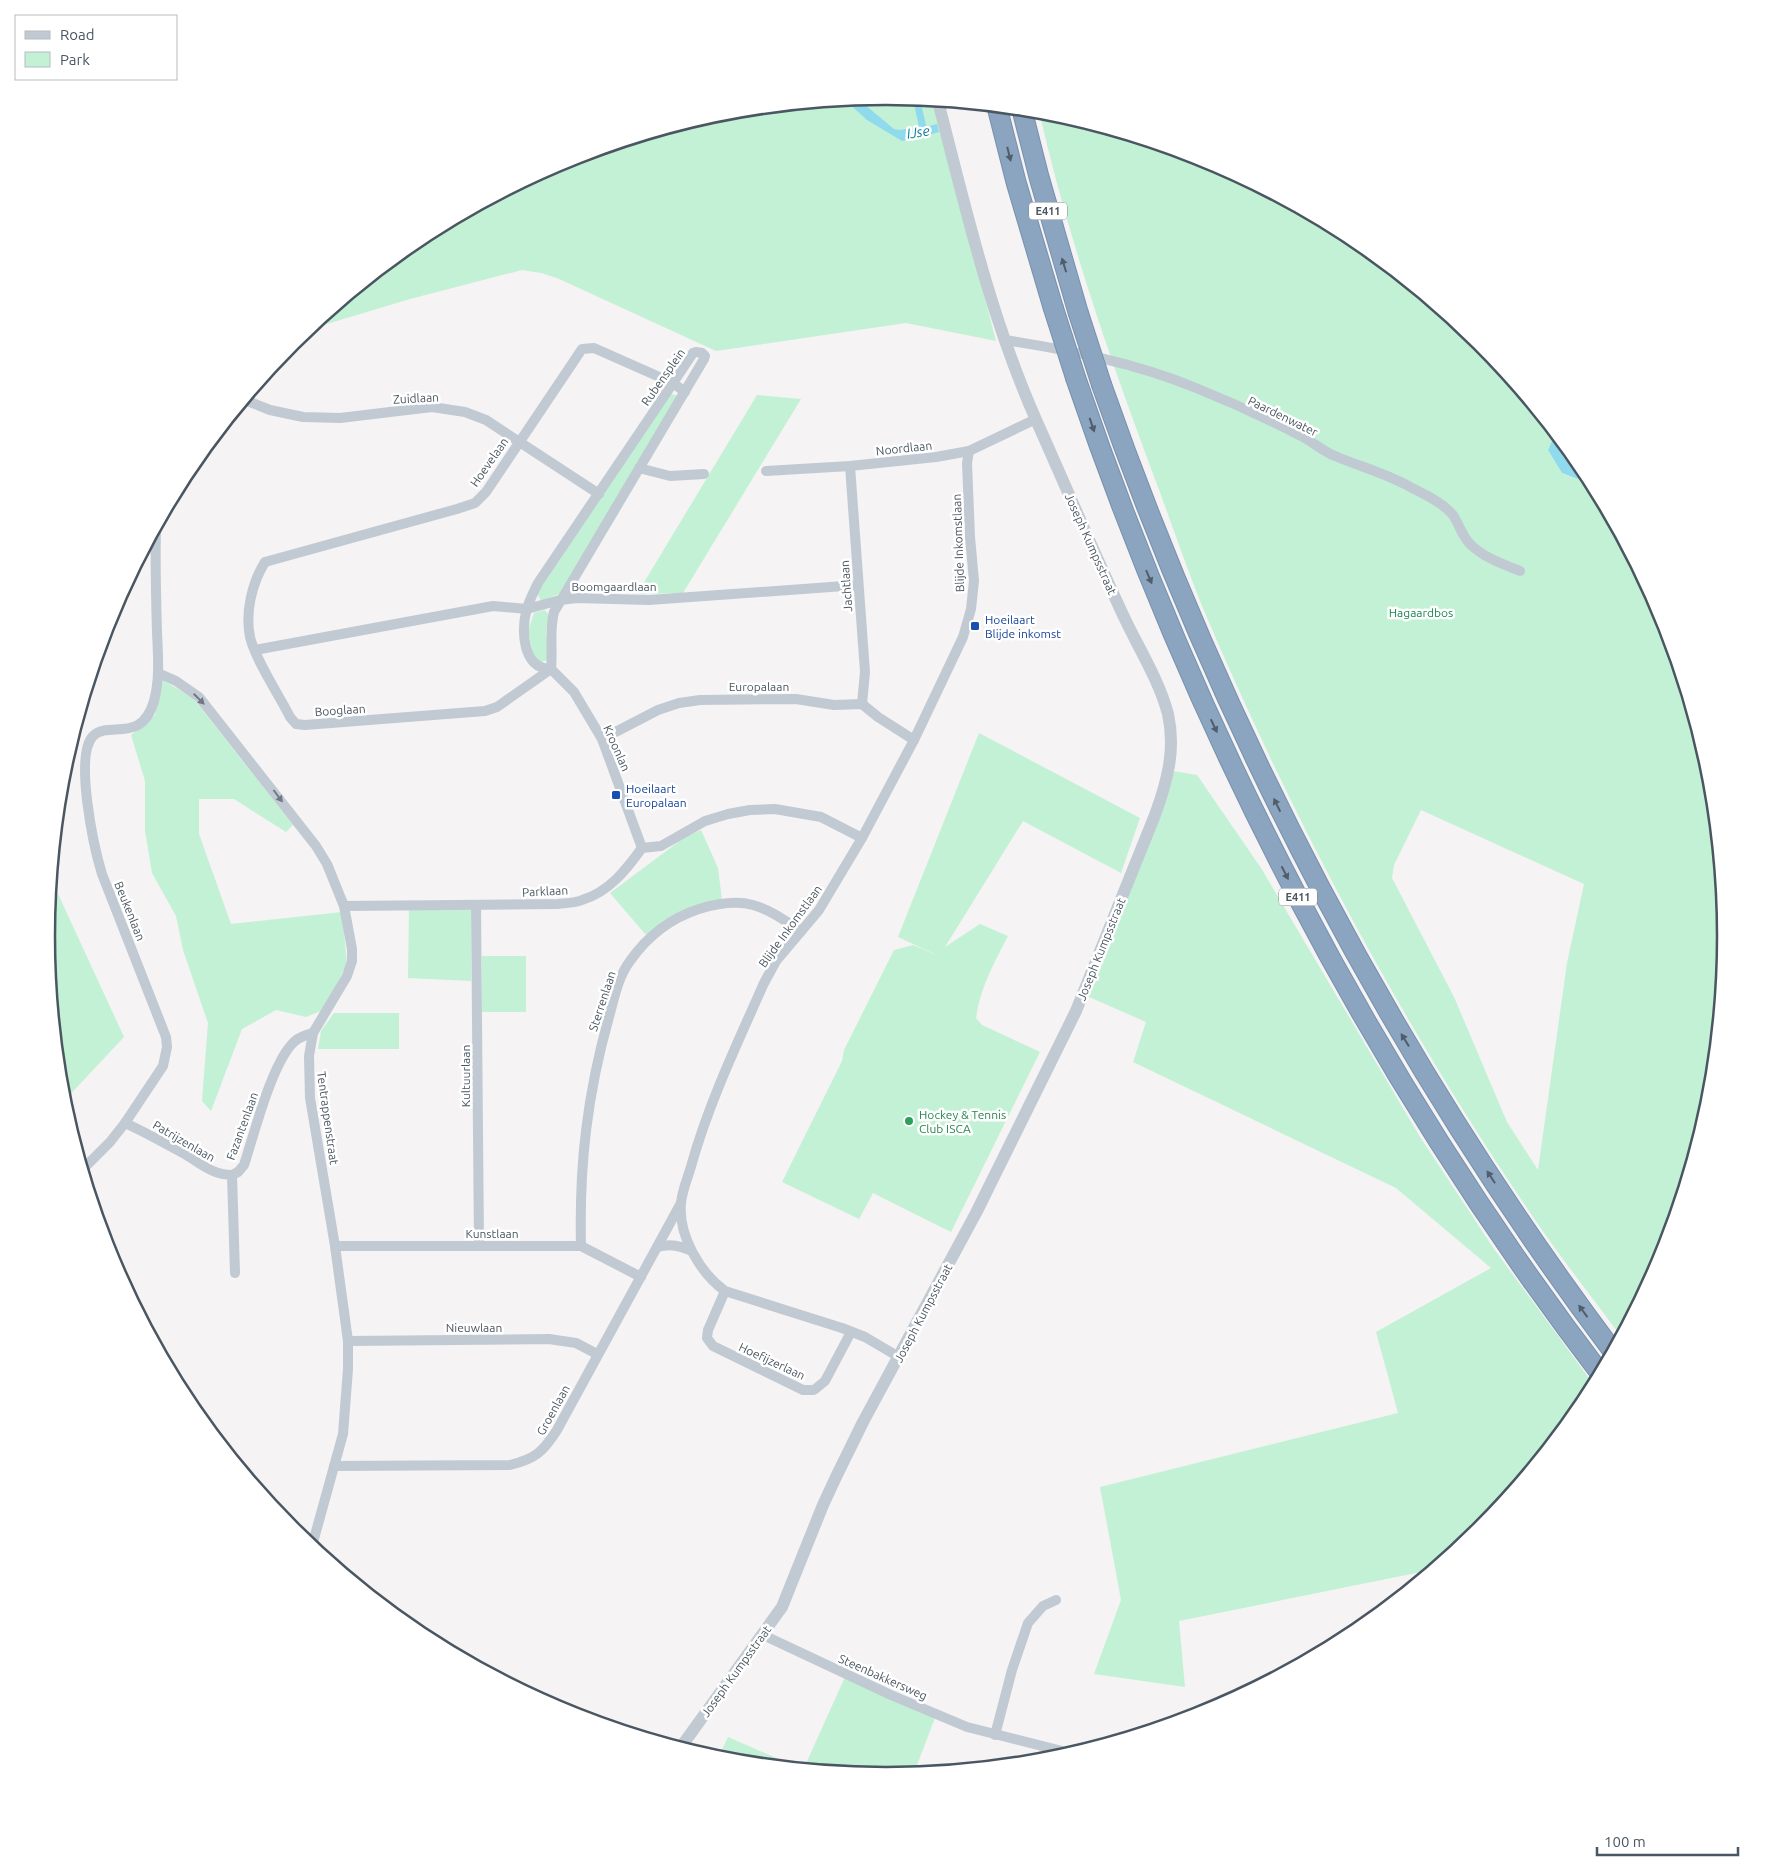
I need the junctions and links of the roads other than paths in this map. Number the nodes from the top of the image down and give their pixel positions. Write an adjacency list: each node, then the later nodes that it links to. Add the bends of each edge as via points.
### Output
1 (940, 107): 4 (street, Joseph Kumpsstraat, via 972,236)
2 (998, 113): 51 (highway, E411, one-way to 51, bridge, via 1053,307 1103,458 1193,681 1256,815 1380,1045 1448,1156 1512,1253)
3 (1024, 117): 48 (highway, E411, one-way to 3, bridge, via 1530,1238 1399,1031 1333,915 1277,805 1165,556 1102,386)
4 (1005, 340): 8 (street, Joseph Kumpsstraat); 18 (street, Paardenwater, via 1114,363 1197,388 1298,434 1335,456 1406,484 1448,510 1477,550)
5 (672, 383): 6 (street, Hoevelaan); 6 (street, Rubensplein, via 693,353 702,353 704,359); 9 (street, Hoevelaan, via 594,348 582,349); 15 (street, Rubensplein)
6 (685, 392): 12 (street, Rubensplein)
7 (250, 402): 9 (street, Zuidlaan, via 287,414 324,418 432,407 449,409 486,420)
8 (1036, 419): 10 (street, Noordlaan); 50 (street, Joseph Kumpsstraat, via 1124,618 1162,695 1171,739 1170,764 1161,799 1076,1011 976,1213)
9 (519, 441): 15 (street, Zuidlaan); 17 (street, Hoevelaan, via 486,492 475,502 457,510)
10 (970, 451): 11 (street, Noordlaan); 27 (street, Blijde Inkomstlaan, via 974,581 971,609 963,637)
11 (850, 466): 13 (street, Noordlaan); 19 (street, Jachtlaan)
12 (639, 468): 14 (street, via 670,476); 20 (street, Rubensplein)
13 (766, 472)
14 (704, 474)
15 (599, 494): 21 (street, Rubensplein, via 538,582)
16 (156, 539): 24 (street)
17 (265, 562): 22 (street, Booglaan, via 250,600 248,619)
18 (1520, 571)
19 (858, 585): 20 (street, Boomgaardlaan, via 649,600); 25 (street, Jachtlaan, via 865,672)
20 (560, 600): 21 (street, Boomgaardlaan); 23 (street, Rubensplein, via 551,622)
21 (527, 609): 22 (street, Boomgaardlaan, via 493,606); 23 (street, Rubensplein, via 524,632 529,656 541,669)
22 (255, 650): 23 (street, Booglaan, via 290,717 296,724 305,725 485,711 496,707)
23 (550, 669): 26 (street, Kroonlan, via 574,692)
24 (158, 673): 31 (street, Tentrappenstraat, one-way to 31, via 199,697 267,782 316,846); 34 (street, Beukenlaan, via 154,701 145,718 135,727 98,732 89,743 87,756 88,811 102,874 167,1047 163,1066)
25 (862, 704): 26 (street, Europalaan, via 834,705 796,699 686,702 658,710); 27 (street)
26 (602, 739): 29 (street, Kroonlan)
27 (914, 740): 28 (street, Blijde Inkomstlaan)
28 (862, 838): 29 (street, via 821,818 775,809 750,810 704,821 661,846); 32 (street, Blijde Inkomstlaan, via 819,910)
29 (642, 848): 30 (street, Parklaan, via 610,885 581,901)
30 (476, 905): 31 (street, Parklaan); 39 (street, Kultuurlaan)
31 (344, 906): 33 (street, Tentrappenstraat, via 352,962)
32 (801, 931): 37 (street, Blijde Inkomstlaan, via 776,961 761,991 702,1128); 40 (street, Sterrenlaan, via 756,905 714,905 670,921 629,962 618,983 597,1060 588,1111 582,1158)
33 (313, 1033): 36 (street, Fazantenlaan, via 294,1041 281,1060 244,1165); 38 (street, Tentrappenstraat, via 308,1077)
34 (125, 1123): 35 (street, Beukenlaan); 36 (street, Patrijzenlaan, via 212,1172)
35 (87, 1165)
36 (232, 1176): 43 (street, Fazantenlaan)
37 (681, 1203): 41 (street, Groenlaan); 42 (street, Blijde Inkomstlaan)
38 (335, 1246): 39 (street, Kunstlaan); 47 (street, Tentrappenstraat)
39 (478, 1246): 40 (street, Kunstlaan)
40 (581, 1246): 44 (street, Kunstlaan)
41 (656, 1247): 42 (street, via 676,1245); 44 (street, Groenlaan)
42 (690, 1250): 45 (street, Blijde Inkomstlaan, via 717,1286)
43 (235, 1273)
44 (641, 1277): 49 (street, Groenlaan)
45 (725, 1291): 46 (street, Blijde Inkomstlaan); 46 (street, Hoefijzerlaan, via 708,1330 707,1338 713,1346 803,1390 814,1390 825,1381)
46 (852, 1332): 50 (street, Blijde Inkomstlaan)
47 (348, 1340): 49 (street, Nieuwlaan, via 556,1340 576,1343); 52 (street, Tentrappenstraat, via 345,1417)
48 (1609, 1346)
49 (597, 1354): 52 (street, Groenlaan, via 548,1444 525,1462 510,1465)
50 (899, 1357): 55 (street, Joseph Kumpsstraat, via 829,1491 782,1607)
51 (1596, 1368)
52 (334, 1466): 53 (street, Tentrappenstraat)
53 (314, 1539)
54 (1056, 1600): 56 (street, via 1043,1606 1028,1623)
55 (764, 1635): 56 (street, Steenbakkersweg, via 891,1695 967,1727); 57 (street, Joseph Kumpsstraat)
56 (996, 1735): 58 (street, Steenbakkersweg)
57 (684, 1742)
58 (1053, 1750)

